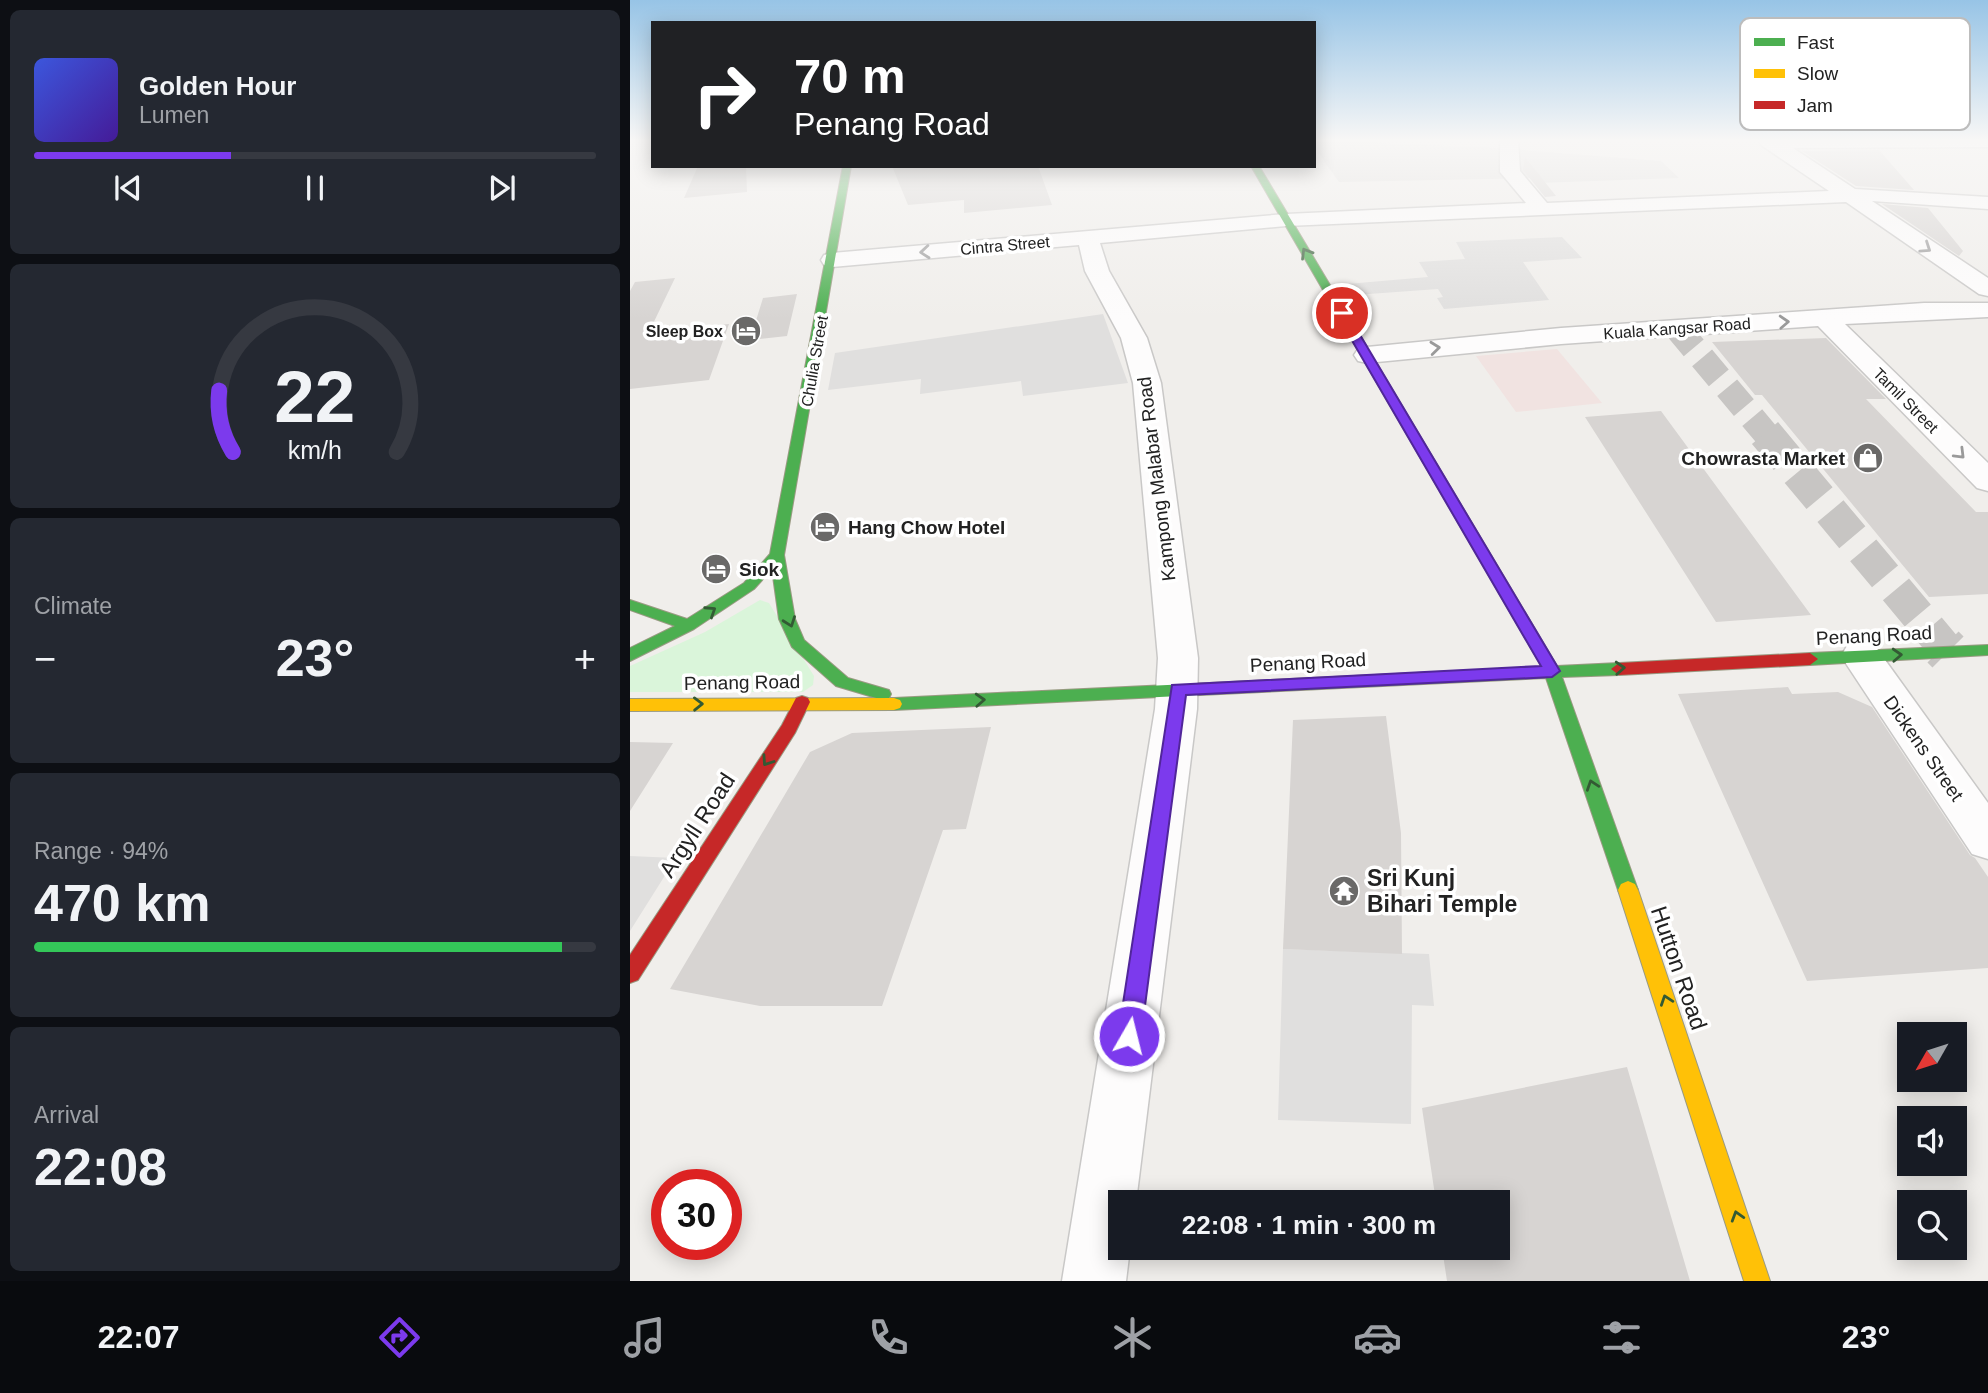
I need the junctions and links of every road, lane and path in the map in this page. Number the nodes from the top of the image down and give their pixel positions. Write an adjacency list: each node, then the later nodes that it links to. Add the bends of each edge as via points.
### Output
1 (842, 200): 11 (main road, Chulia Street)
2 (1274, 200): 9 (main road, Hutton Road)
3 (1533, 200): 8 (street)
4 (1759, 200): 8 (street, Cintra Street)
5 (1855, 200): 12 (street, one-way to 12)
6 (1924, 200): 7 (street, Cintra Street)
7 (1988, 203)
8 (1541, 209): 9 (street, Cintra Street)
9 (1286, 220): 10 (street, Cintra Street); 15 (main road, Hutton Road, one-way to 9)
10 (1088, 237): 11 (street, Cintra Street, one-way to 11); 24 (street, Kampong Malabar Road, via 1097,271 1134,338 1147,383)
11 (832, 260): 17 (main road, Chulia Street)
12 (1988, 289)
13 (1988, 310): 14 (street, Kuala Kangsar Road)
14 (1825, 319): 15 (street, Kuala Kangsar Road, one-way to 14, via 1561,336); 16 (street, Tamil Street, one-way to 16)
15 (1367, 355): 23 (main road, Hutton Road)
16 (1988, 481)
17 (777, 555): 19 (main road, one-way to 17, via 749,586); 26 (main road, Chulia Street, one-way to 26, via 787,619 798,643 842,681)
18 (630, 605): 19 (main road)
19 (689, 625): 21 (main road)
20 (1988, 650): 22 (main road, Penang Road, one-way to 20)
21 (630, 655)
22 (1861, 656): 23 (main road, Penang Road, one-way to 22); 28 (street, Dickens Street)
23 (1552, 671): 24 (main road, Penang Road); 31 (main road, Hutton Road, one-way to 23)
24 (1178, 690): 26 (main road, Penang Road, one-way to 24); 30 (street, Kampong Malabar Road)
25 (802, 702): 26 (main road, Penang Road); 27 (main road, Penang Road, one-way to 25); 29 (main road, Argyll Road, one-way to 29)
26 (912, 704)
27 (630, 705)
28 (1988, 840)
29 (630, 973)
30 (1094, 1281)
31 (1757, 1281)

